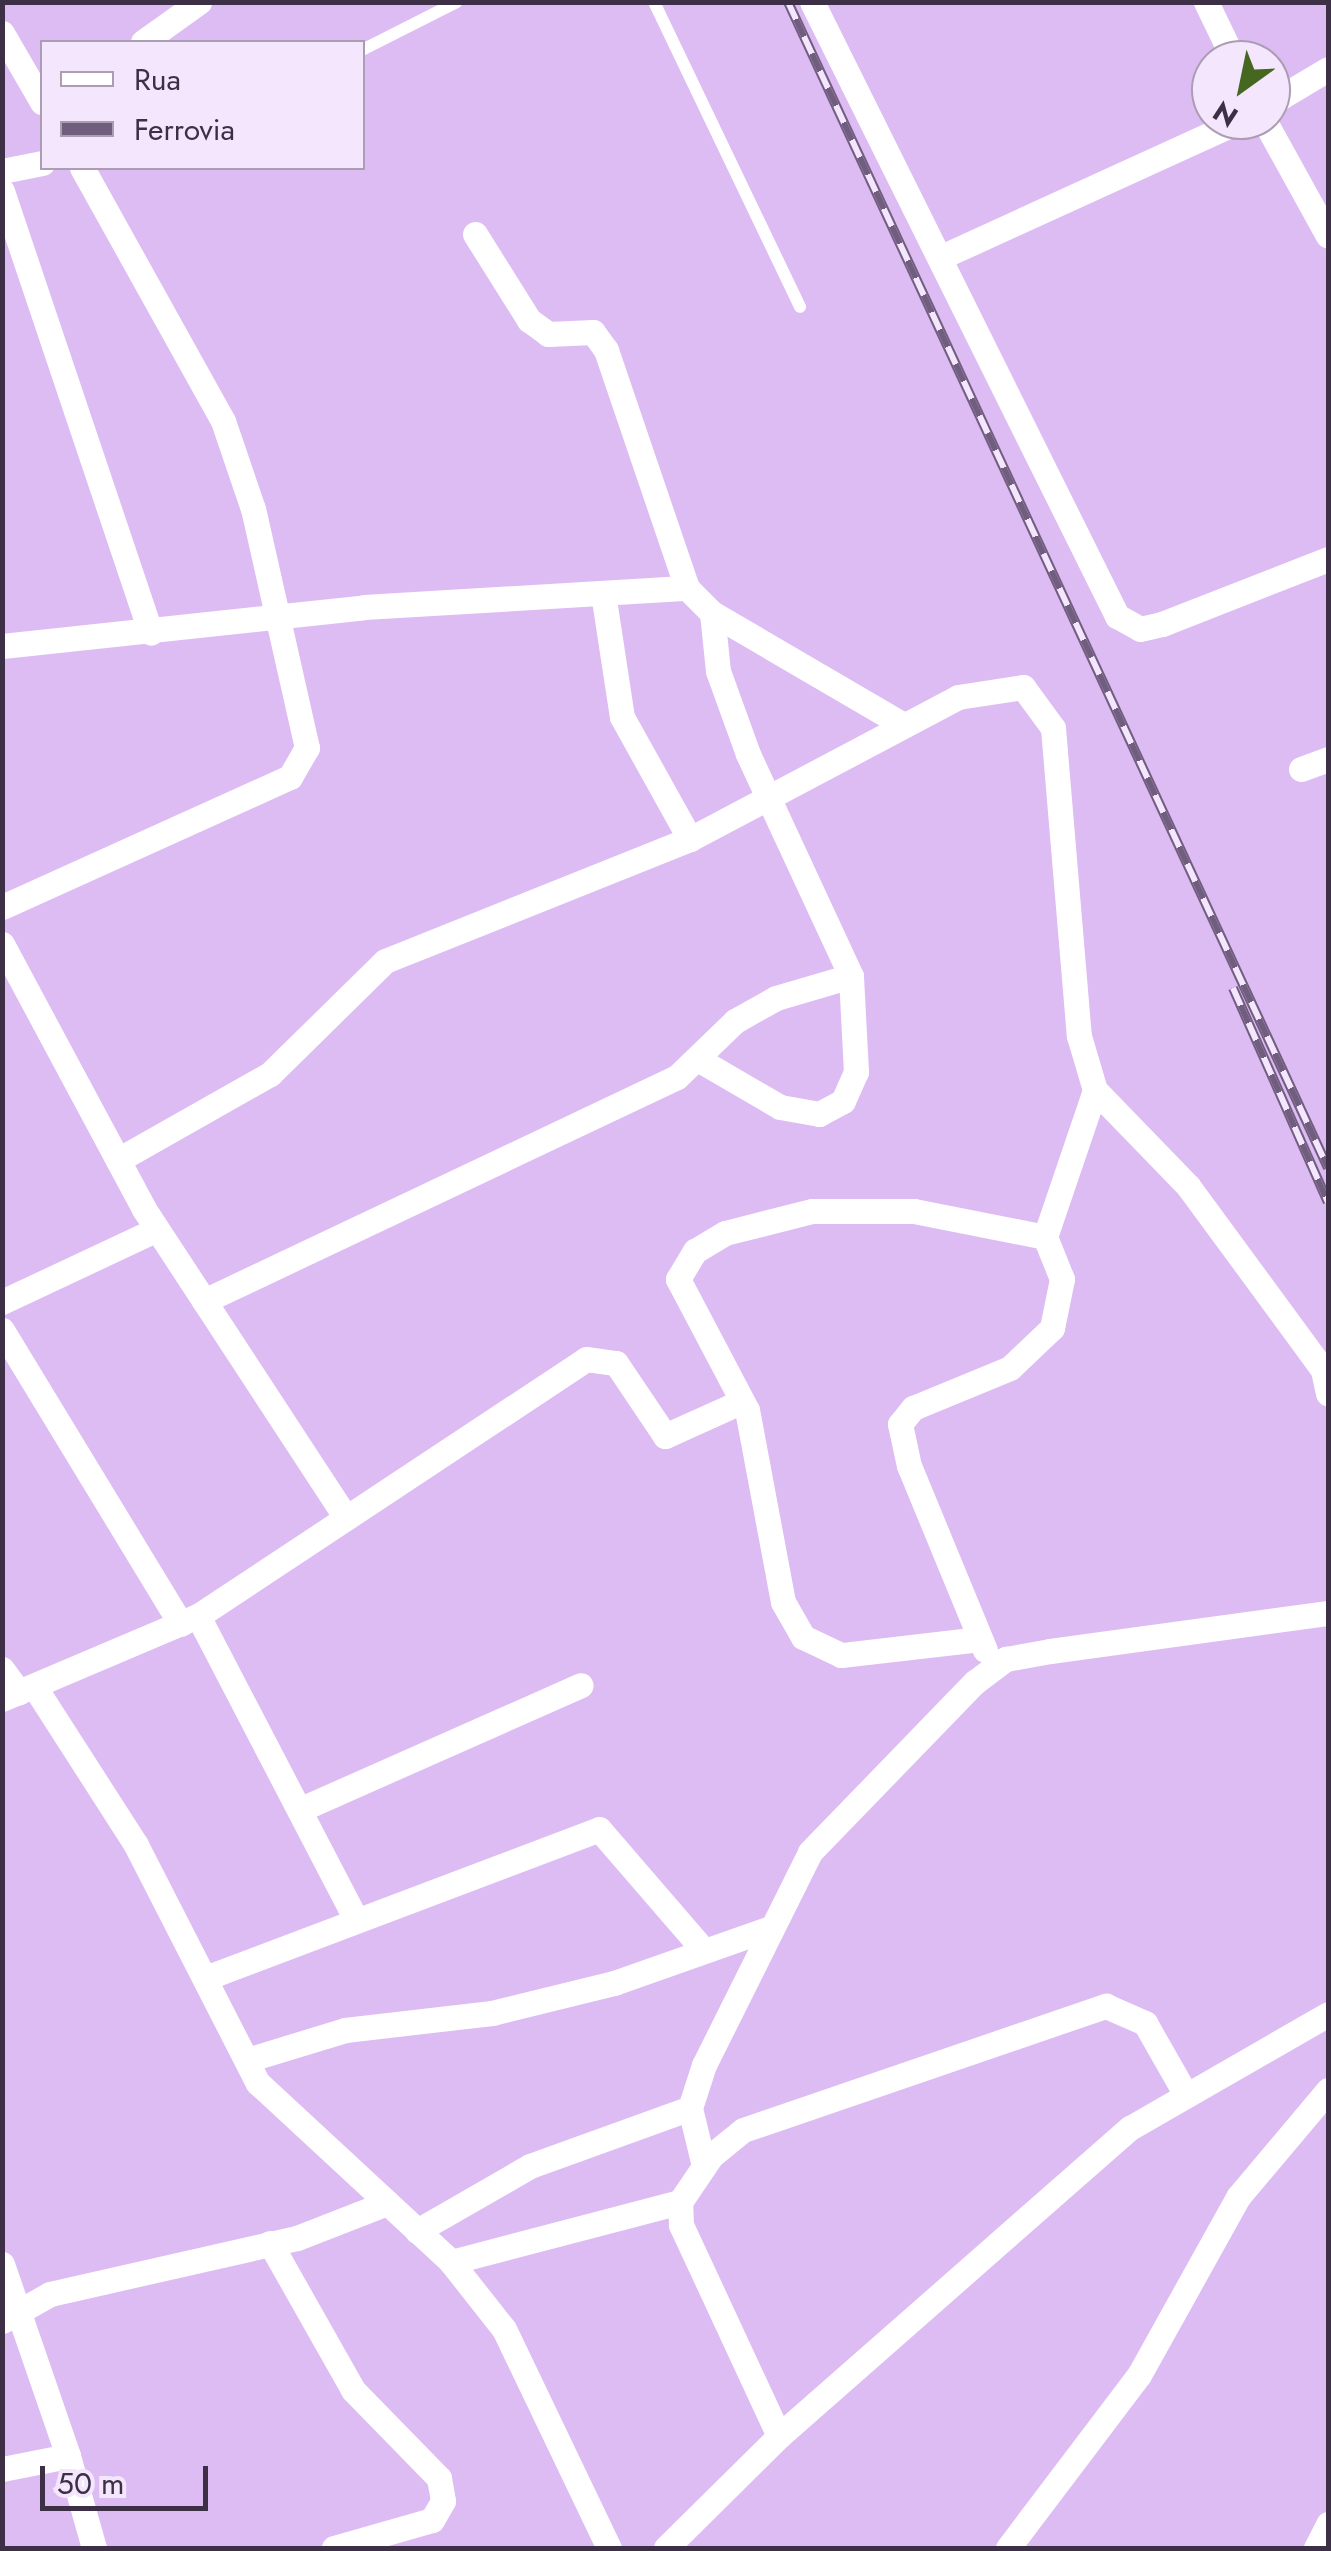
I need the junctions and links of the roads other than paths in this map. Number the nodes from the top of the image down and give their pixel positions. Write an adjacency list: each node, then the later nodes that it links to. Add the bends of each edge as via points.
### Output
1 (199, 2): 7 (street)
2 (457, 2): 9 (lane)
3 (654, 2): 22 (lane)
4 (812, 2): 21 (street)
5 (1206, 2): 8 (street)
6 (2, 33): 12 (street)
7 (146, 40)
8 (1224, 40)
9 (365, 48)
10 (1328, 69): 11 (street)
11 (1291, 91)
12 (40, 99)
13 (1198, 140): 21 (street)
14 (1275, 140): 20 (street)
15 (40, 163): 17 (street)
16 (83, 170): 27 (street, via 223,420 253,509)
17 (2, 172)
18 (2, 191): 28 (street)
19 (474, 234): 24 (street, via 529,320 548,334 593,332 606,350)
20 (1328, 236)
21 (941, 257): 23 (street, via 1101,594 1126,624 1162,624)
22 (800, 307)
23 (1328, 559)
24 (687, 588): 25 (street); 26 (street)
25 (603, 593): 27 (street, via 384,605); 34 (street, via 622,717)
26 (712, 613): 30 (street); 33 (street, via 718,671)
27 (273, 622): 28 (street); 35 (street, via 307,748 290,778)
28 (151, 633): 29 (street)
29 (2, 646)
30 (902, 724): 33 (street); 39 (street, via 1009,685 1029,690 1053,728 1079,1036)
31 (1328, 759): 32 (street)
32 (1301, 769)
33 (769, 797): 34 (street); 37 (street)
34 (690, 839): 40 (street, via 386,961 291,1059)
35 (2, 907)
36 (2, 944): 40 (street)
37 (851, 976): 38 (street, via 735,1021); 38 (street, via 856,1072 842,1102 819,1114 780,1108)
38 (701, 1061): 43 (street)
39 (1095, 1090): 42 (street); 46 (street, via 1188,1186 1323,1370)
40 (118, 1160): 41 (street)
41 (157, 1229): 43 (street); 44 (street)
42 (1044, 1238): 47 (street, via 888,1208 812,1211 725,1233 695,1250 678,1279); 51 (street, via 1062,1279 1052,1328 1033,1352 913,1408 900,1424)
43 (204, 1300): 48 (street)
44 (2, 1302)
45 (2, 1330): 50 (street)
46 (1328, 1393)
47 (738, 1404): 48 (street, via 665,1436 616,1363 586,1359); 51 (street, via 753,1428 783,1602 802,1637 840,1654)
48 (346, 1516): 50 (street)
49 (1328, 1613): 52 (street, via 1050,1651)
50 (189, 1620): 55 (street); 56 (street)
51 (980, 1639): 52 (street)
52 (994, 1668): 58 (street, via 810,1852)
53 (2, 1669): 55 (street)
54 (581, 1685): 56 (street)
55 (19, 1693): 60 (street)
56 (299, 1810): 57 (street)
57 (356, 1919): 59 (street, via 599,1829); 60 (street)
58 (768, 1929): 59 (street); 65 (street)
59 (700, 1946): 62 (street, via 614,1983 492,2013 345,2030)
60 (208, 1978): 62 (street)
61 (1328, 2014): 64 (street)
62 (247, 2060): 68 (street, via 258,2084)
63 (1328, 2090): 82 (street, via 1238,2197 1140,2375)
64 (1186, 2096): 66 (street, via 1145,2022 1106,2006 743,2130); 74 (street, via 1130,2128)
65 (690, 2108): 66 (street); 69 (street, via 530,2166)
66 (704, 2166): 67 (street)
67 (680, 2202): 71 (street); 74 (street, via 681,2225)
68 (387, 2203): 69 (street); 70 (street)
69 (417, 2231): 71 (street)
70 (270, 2243): 73 (street, via 50,2294); 80 (street, via 353,2390 439,2478 444,2501 432,2520)
71 (450, 2262): 81 (street, via 504,2329)
72 (2, 2264): 73 (street)
73 (9, 2318): 75 (street)
74 (779, 2436): 78 (street)
75 (68, 2456): 76 (street); 79 (street)
76 (2, 2470)
77 (1328, 2524): 83 (street)
78 (673, 2546)
79 (94, 2548)
80 (334, 2548)
81 (609, 2548)
82 (1008, 2548)
83 (1316, 2548)

